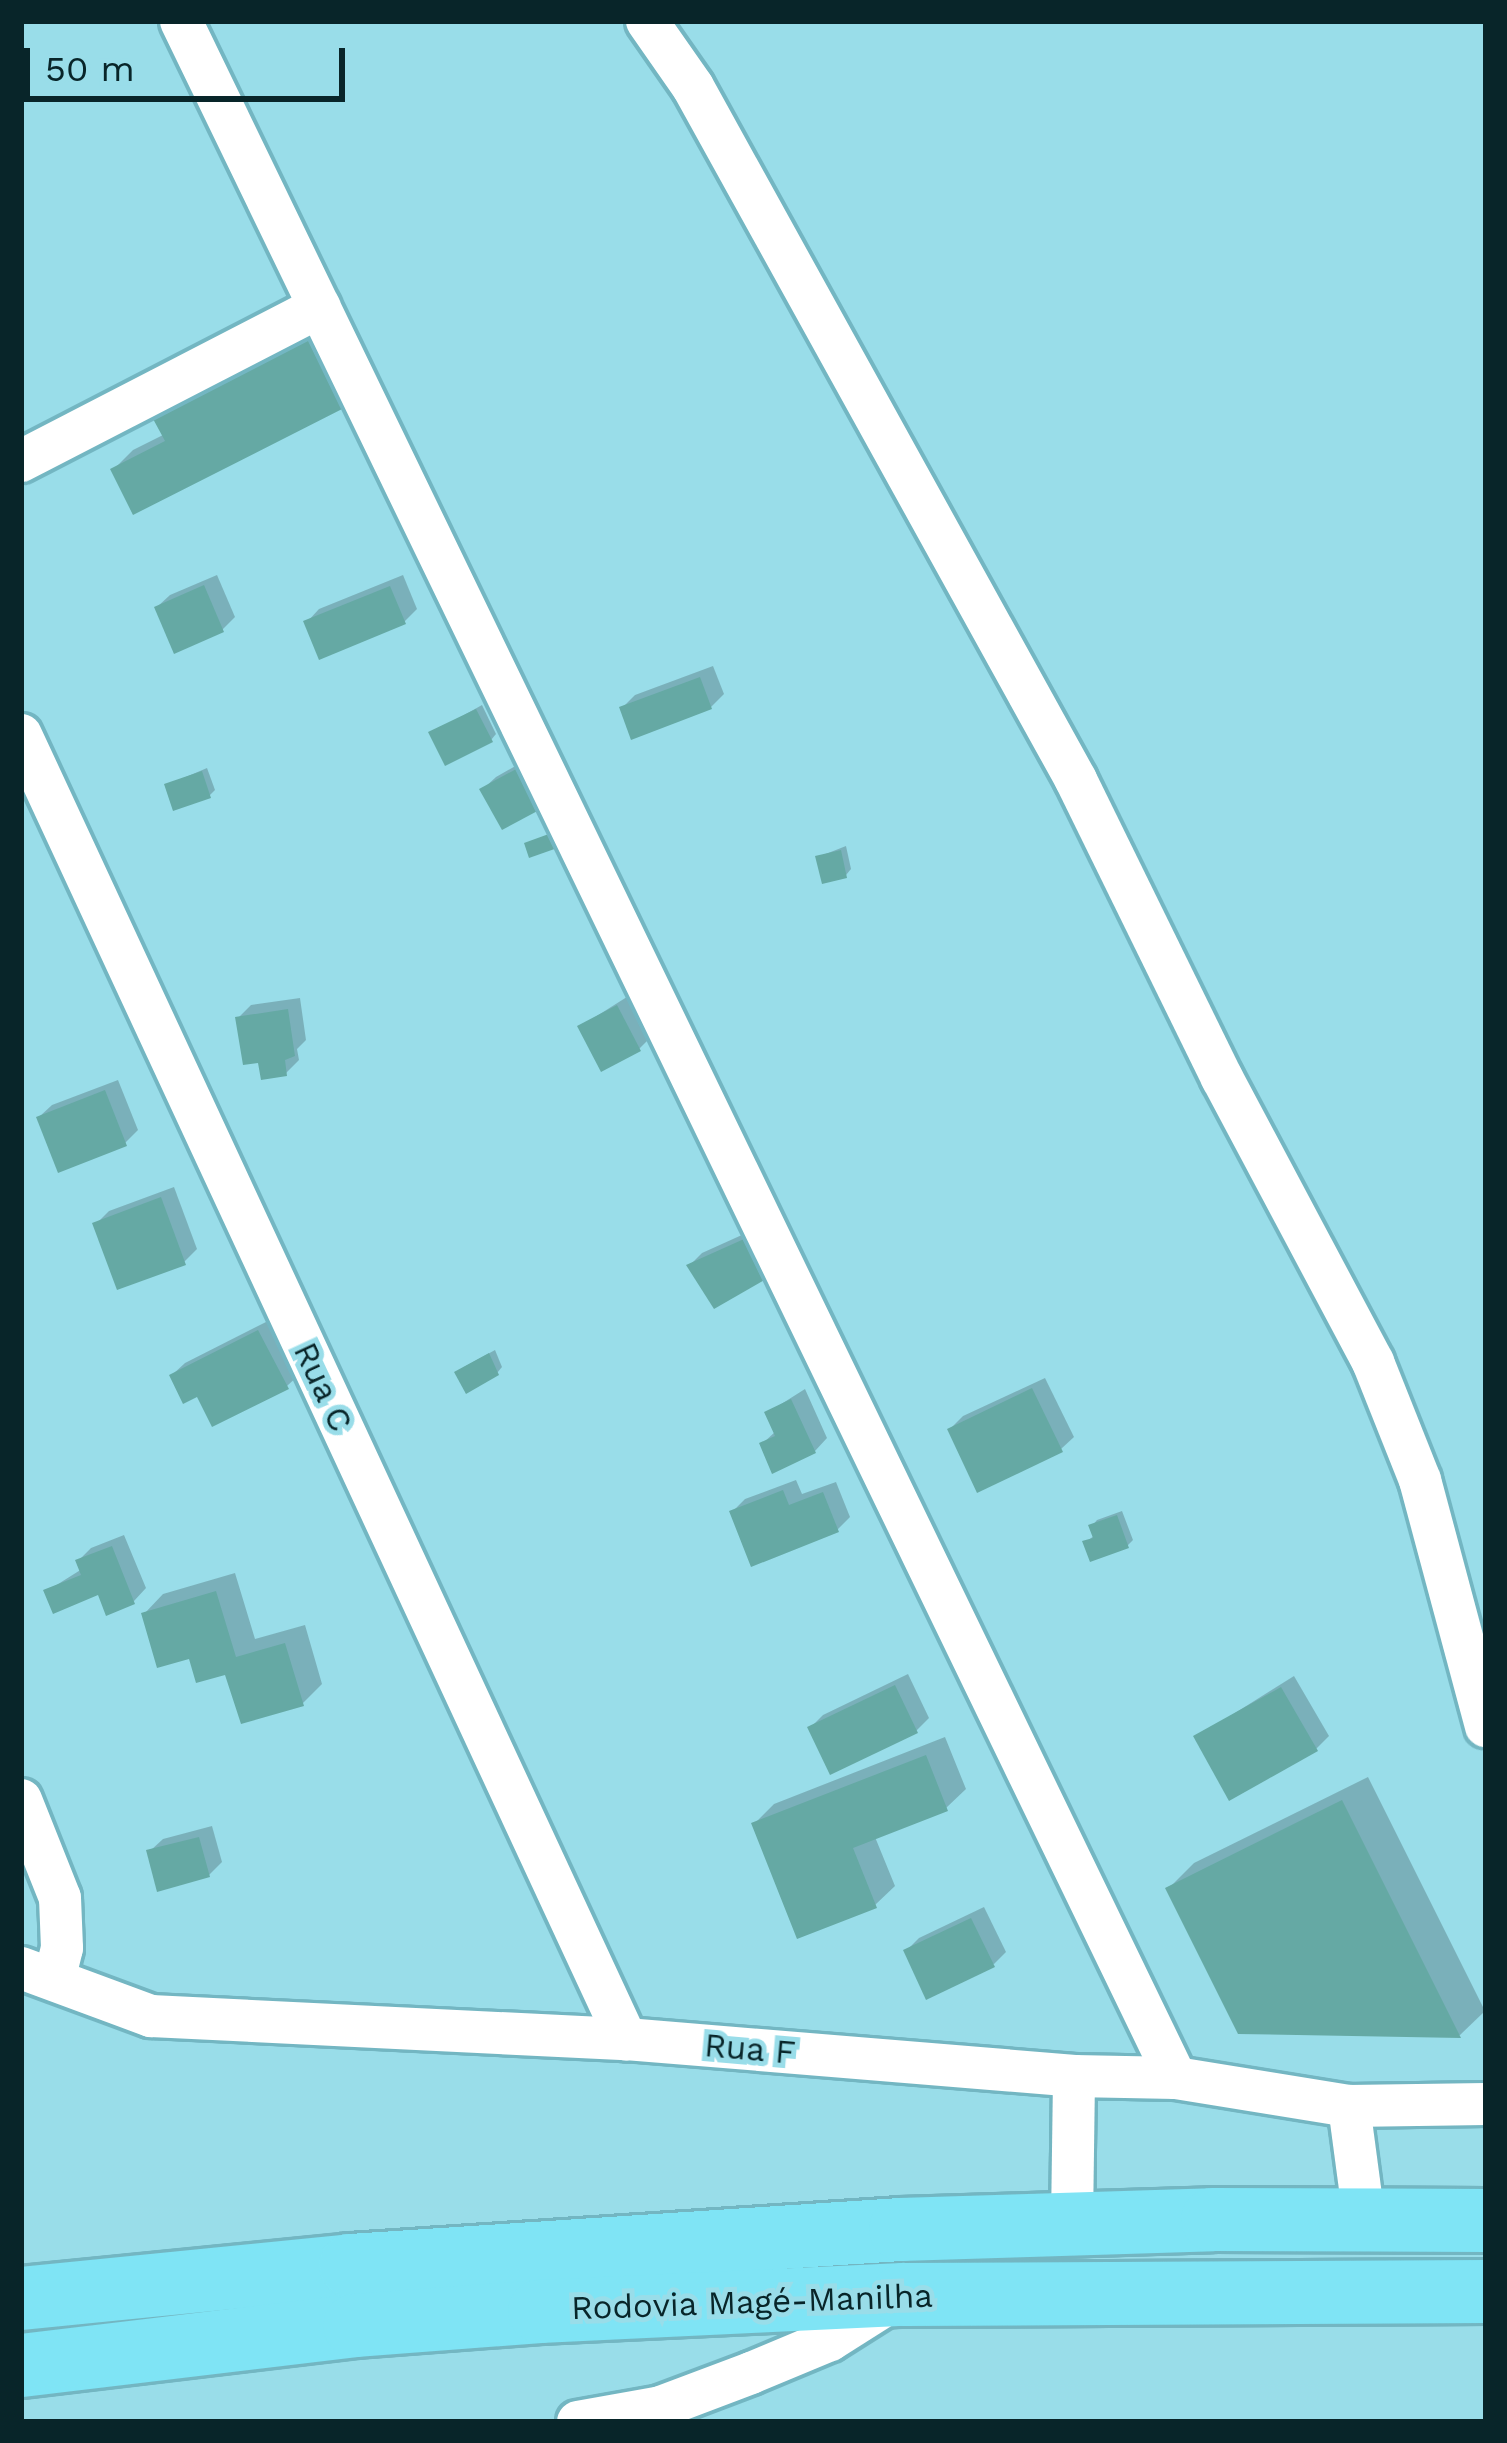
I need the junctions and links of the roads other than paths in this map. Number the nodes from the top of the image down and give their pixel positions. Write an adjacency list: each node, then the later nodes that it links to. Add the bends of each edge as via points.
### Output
1 (182, 21): 3 (street)
2 (647, 21): 6 (street, via 693,87 1076,780 1372,1362 1420,1480)
3 (320, 308): 4 (street); 11 (street)
4 (21, 460)
5 (21, 735): 9 (street, Rua C)
6 (1486, 1726)
7 (21, 1800): 8 (street, via 60,1898 62,1948)
8 (38, 1974): 9 (street, Rua F, via 151,2016)
9 (626, 2039): 10 (street, Rua F)
10 (1074, 2076): 11 (street, Rua F); 16 (street)
11 (1176, 2078): 13 (street, Rua F)
12 (1486, 2104): 13 (street, Rua F)
13 (1349, 2106): 14 (street)
14 (1364, 2219): 15 (highway, Rodovia Magé-Manilha); 16 (highway, Rodovia Magé-Manilha)
15 (1486, 2220)
16 (1072, 2222): 19 (highway, Rodovia Magé-Manilha, via 512,2252)
17 (1486, 2291): 18 (highway, Rodovia Magé-Manilha)
18 (903, 2294): 20 (highway, Rodovia Magé-Manilha, via 354,2325); 21 (street, via 830,2340 751,2373 661,2407)
19 (21, 2298)
20 (21, 2366)
21 (578, 2422)

